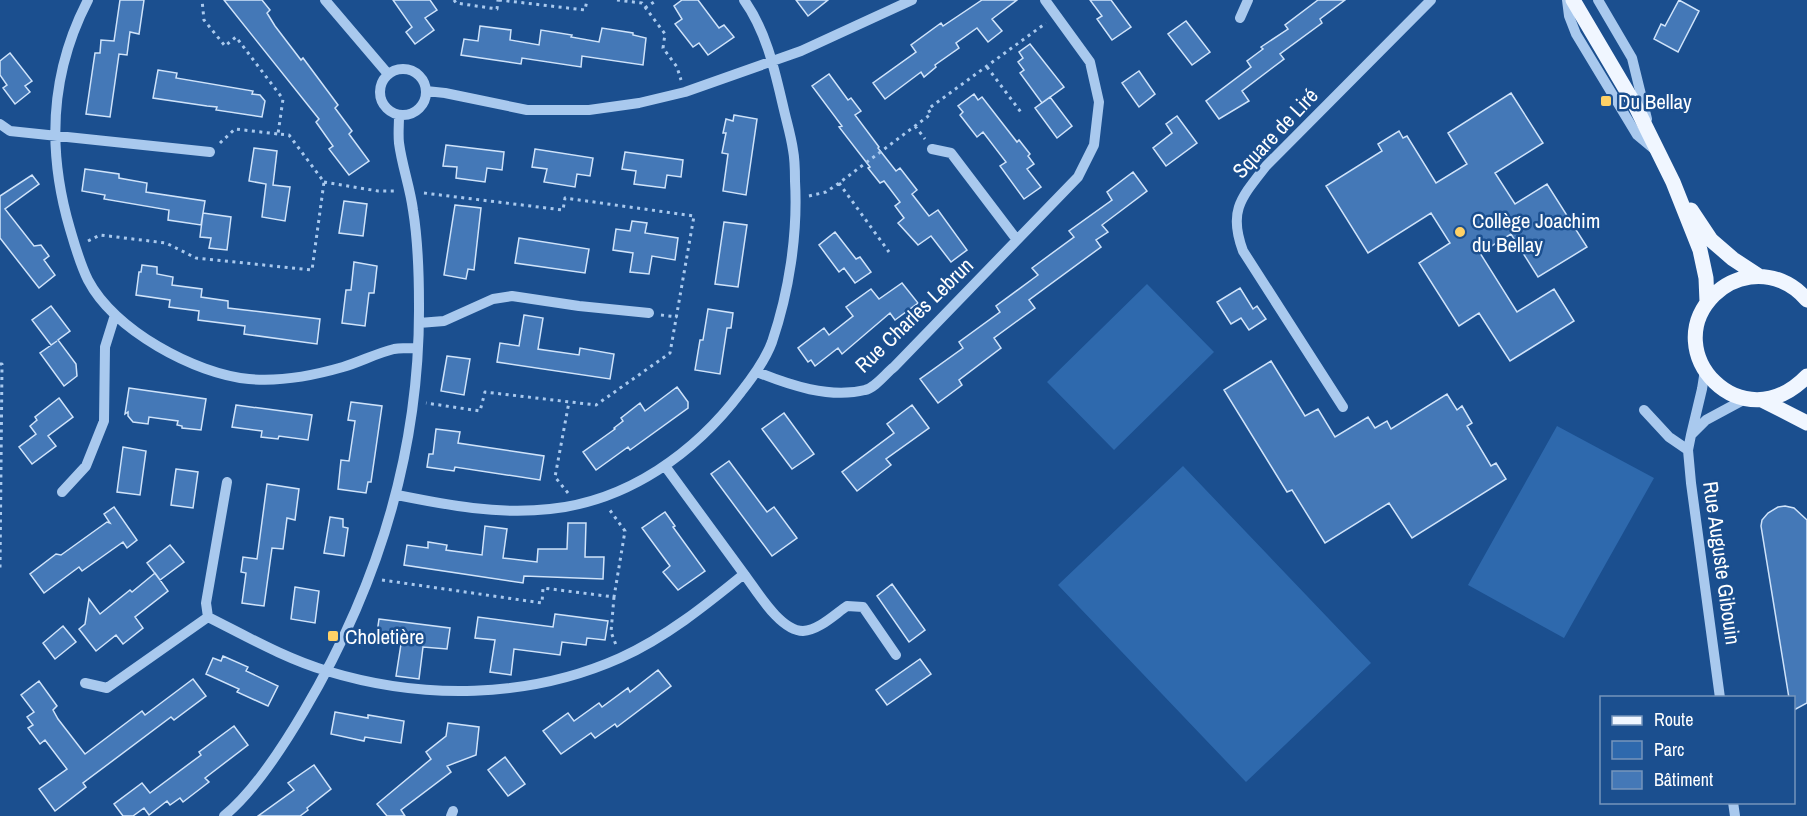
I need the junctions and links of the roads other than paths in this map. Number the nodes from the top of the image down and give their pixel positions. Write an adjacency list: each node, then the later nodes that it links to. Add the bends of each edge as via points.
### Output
1 (88, 0): 17 (street, via 65,56)
2 (325, 0): 13 (street)
3 (744, 0): 12 (street, via 764,33)
4 (912, 0): 12 (street)
5 (1045, 0): 23 (street, Rue Charles Lebrun, via 1090,62 1099,102 1094,146 1078,177)
6 (1248, 0): 11 (street)
7 (1431, 0): 36 (street, Square de Liré, via 1266,166 1236,211 1236,233 1243,251)
8 (1567, 0): 21 (street, via 1576,34 1591,59 1637,135)
9 (1573, 0): 18 (main road)
10 (1598, 0): 18 (street, via 1632,58)
11 (1240, 18)
12 (771, 61): 14 (street, via 685,92 589,110 527,110); 32 (street, via 794,150 796,199 785,292 771,343)
13 (388, 74): 14 (street, via 409,70 421,78); 15 (street, via 380,87 381,102)
14 (426, 91): 15 (street, via 418,110)
15 (399, 116): 29 (street, via 399,142 413,208 418,258)
16 (0, 124): 17 (street, via 10,131)
17 (55, 135): 20 (street); 28 (street, via 57,177 75,247 89,281)
18 (1652, 137): 21 (main road)
19 (932, 149): 23 (street, via 951,153)
20 (210, 152)
21 (1660, 154): 22 (main road)
22 (1673, 182): 24 (main road, via 1712,240 1733,260); 26 (main road, via 1700,250)
23 (1017, 240): 32 (street, Rue Charles Lebrun, via 867,390 831,392 791,386)
24 (1759, 276): 25 (main road, via 1776,278); 26 (main road, via 1722,287)
25 (1807, 298)
26 (1707, 302): 31 (main road, via 1696,336)
27 (649, 313): 29 (street, via 512,296 493,299 444,321)
28 (115, 315): 30 (street, via 177,357 248,379 310,376 395,349); 43 (street, via 105,346 104,421 86,466)
29 (419, 322): 30 (street)
30 (417, 348): 44 (street, via 414,401)
31 (1705, 370): 34 (main road, via 1715,384); 39 (street, Rue Auguste Gibouin)
32 (757, 372): 41 (street, via 698,441)
33 (1807, 376): 35 (main road, via 1780,396)
34 (1745, 399): 35 (main road); 39 (street, via 1706,420)
35 (1762, 400): 38 (main road)
36 (1343, 406)
37 (1644, 410): 40 (street, via 1669,437)
38 (1807, 423)
39 (1691, 435): 40 (street, Rue Auguste Gibouin)
40 (1688, 450): 50 (street, Rue Auguste Gibouin)
41 (664, 466): 44 (street, via 614,494 550,510 502,511); 45 (street)
42 (226, 482): 46 (street, via 206,603)
43 (62, 492)
44 (397, 495): 48 (street, via 369,578)
45 (744, 574): 47 (street, via 783,624 802,631 822,625 847,606 863,607); 48 (street, via 644,646 547,682 485,691 427,691)
46 (208, 617): 48 (street); 49 (street, via 107,688)
47 (896, 655)
48 (327, 672): 51 (street, via 285,743)
49 (85, 683)
50 (1720, 696)
51 (224, 816)

